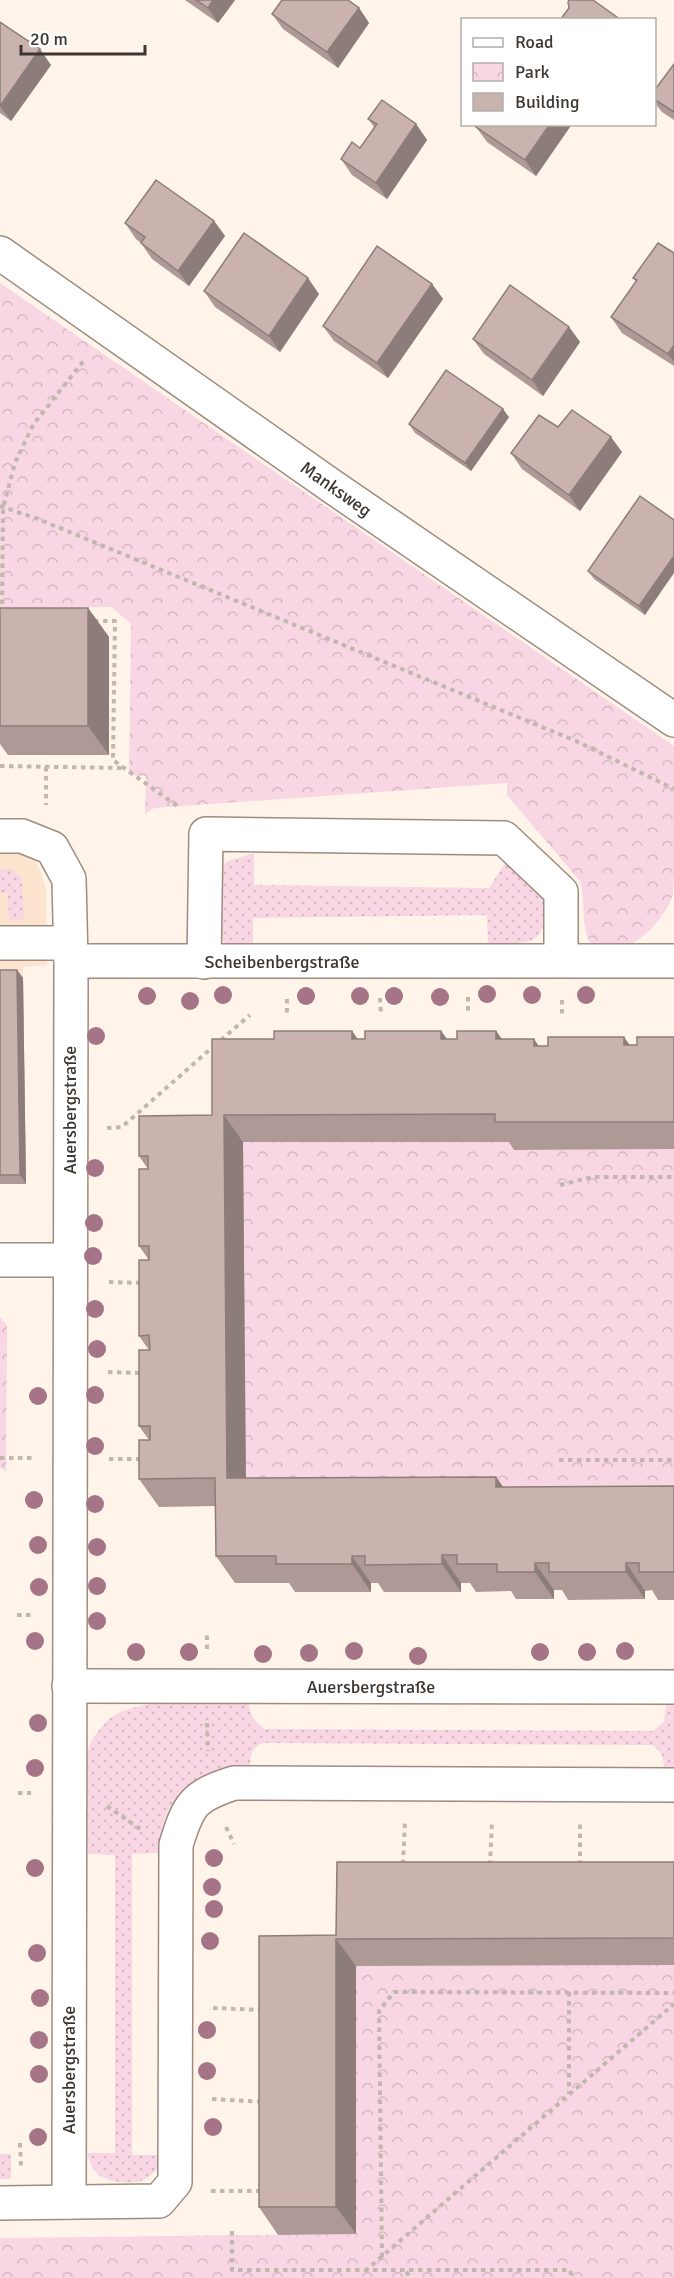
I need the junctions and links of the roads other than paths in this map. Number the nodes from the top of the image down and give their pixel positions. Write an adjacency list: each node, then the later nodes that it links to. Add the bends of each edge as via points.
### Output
1 (0, 253): 2 (street, Manksweg)
2 (674, 720)
3 (0, 836): 5 (street, via 22,836 52,848 69,879)
4 (0, 943): 5 (street, Scheibenbergstraße)
5 (71, 952): 8 (street, Scheibenbergstraße); 10 (street, Auersbergstraße)
6 (671, 956): 7 (street, Scheibenbergstraße)
7 (561, 960): 8 (street, Scheibenbergstraße); 8 (street, via 561,891 504,838 206,834)
8 (204, 962)
9 (0, 1260): 10 (street)
10 (69, 1260): 11 (street, Auersbergstraße)
11 (69, 1686): 12 (street, Auersbergstraße); 14 (street, Auersbergstraße)
12 (674, 1687)
13 (674, 1785): 14 (street, via 234,1783 197,1800 185,1814 176,1845 175,2182 159,2201)
14 (69, 2202): 15 (street)
15 (0, 2203)

